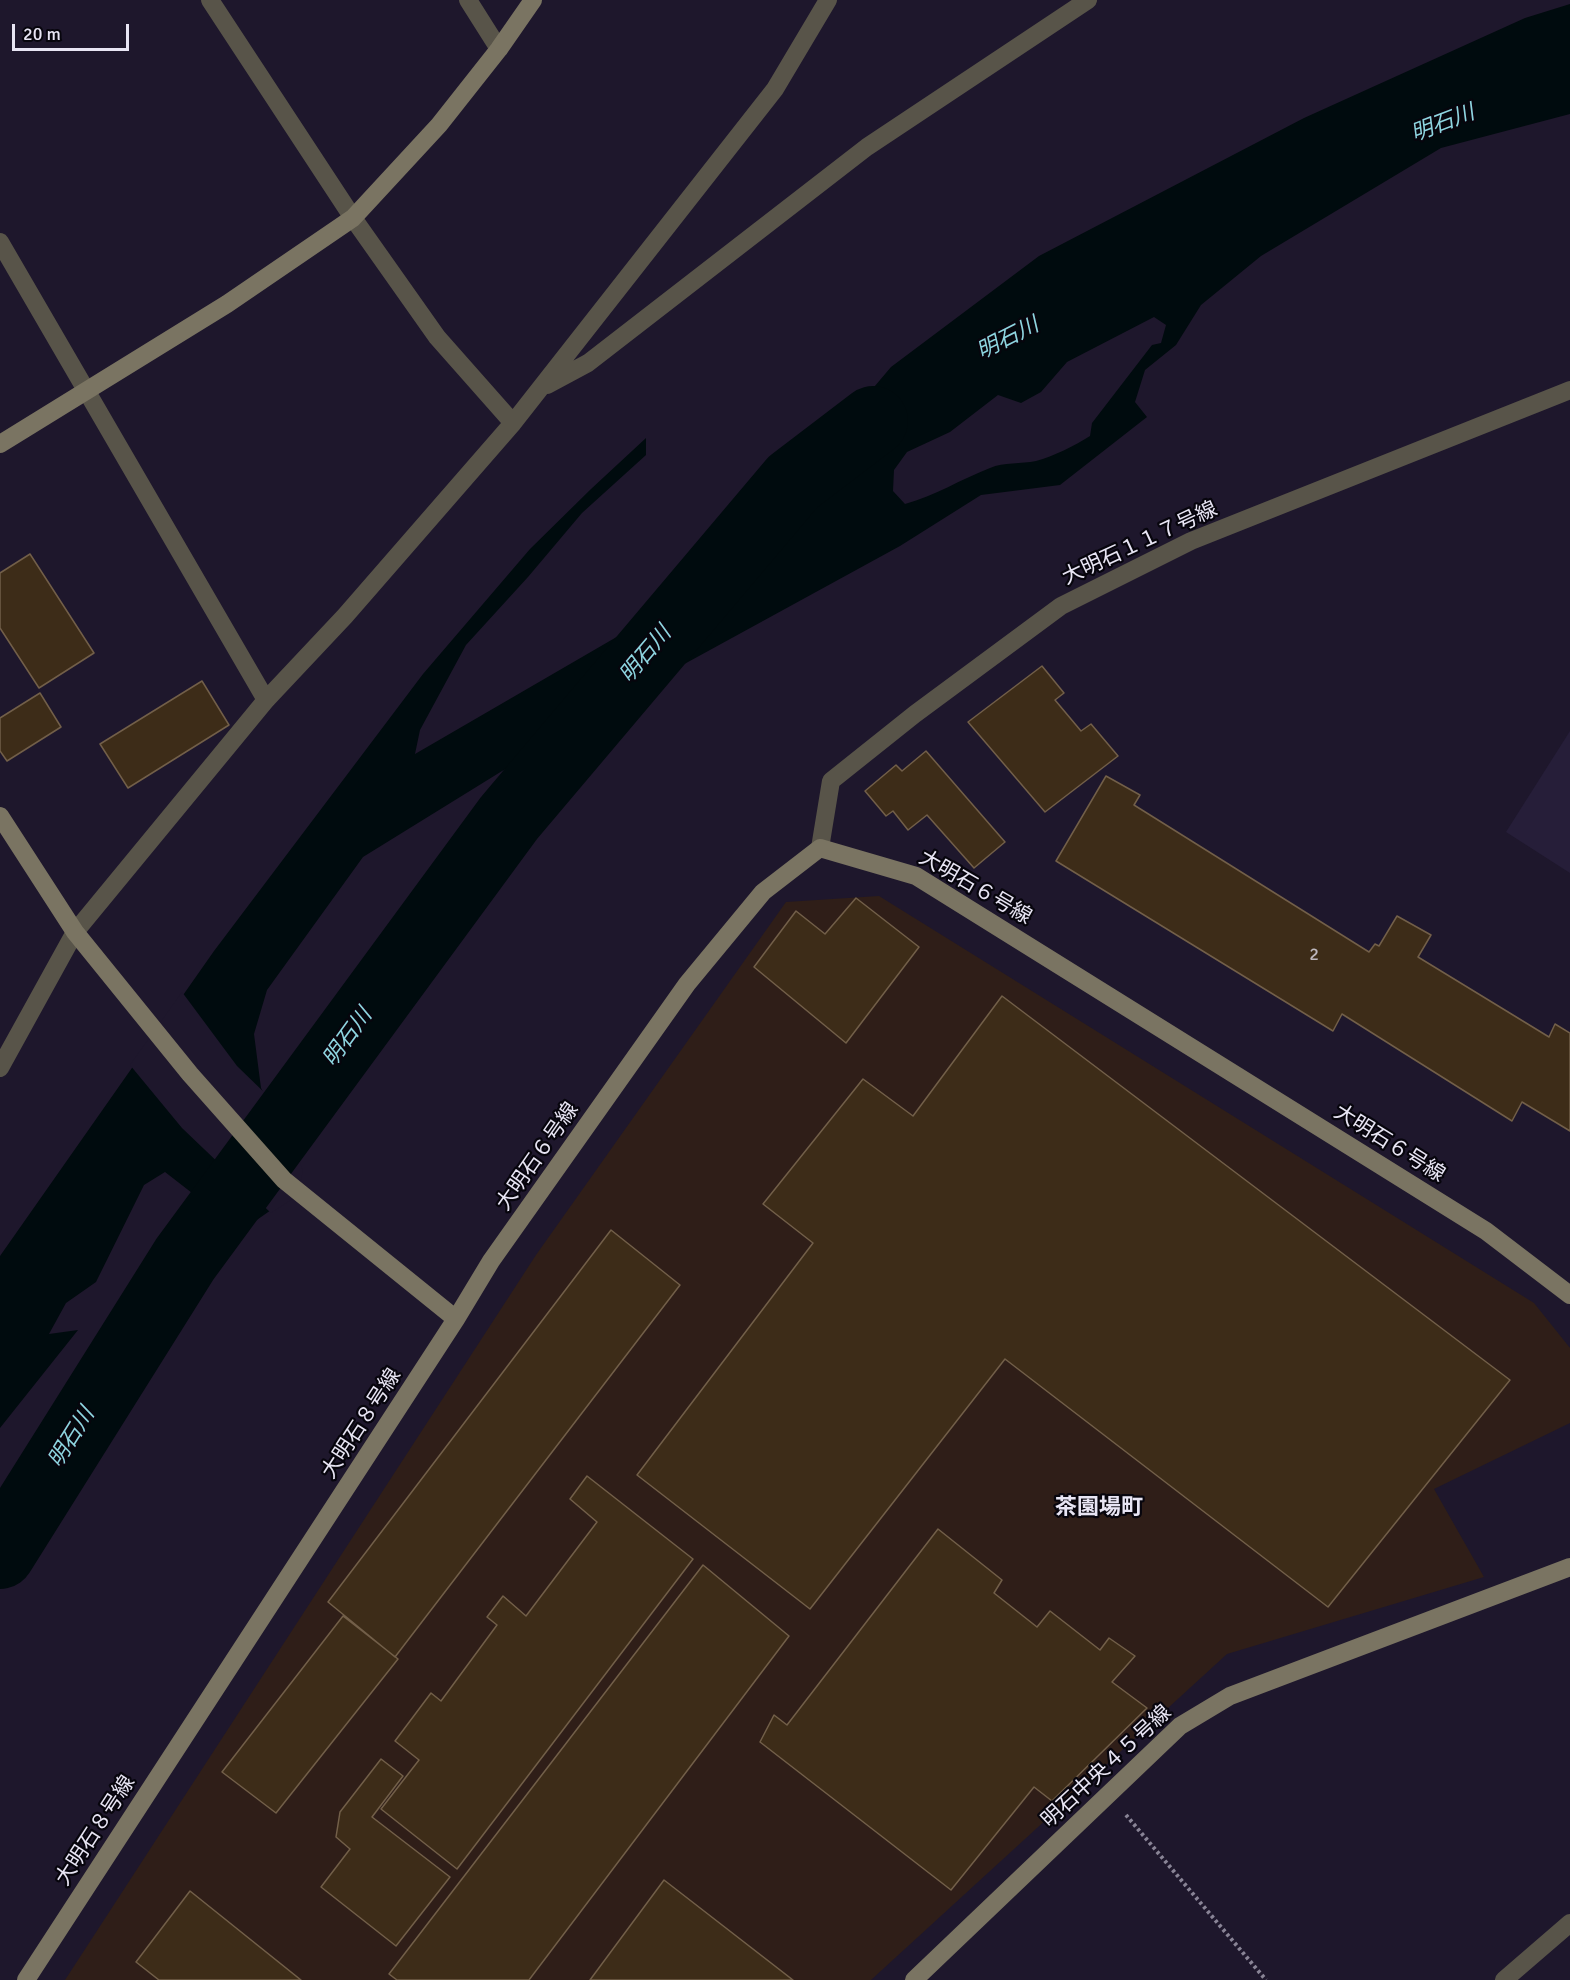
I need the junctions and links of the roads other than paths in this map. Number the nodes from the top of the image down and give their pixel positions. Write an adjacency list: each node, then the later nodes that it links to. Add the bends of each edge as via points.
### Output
1 (210, 0): 7 (street)
2 (468, 0): 6 (street)
3 (533, 0): 6 (street)
4 (828, 0): 9 (street, via 775,89)
5 (1088, 0): 9 (street, via 867,147 588,363)
6 (499, 49): 7 (street, via 440,125)
7 (353, 218): 10 (street); 12 (street, via 437,337)
8 (0, 242): 10 (street)
9 (540, 389): 12 (street)
10 (88, 390): 13 (street); 14 (street)
11 (1570, 390): 16 (street, 大明石１１７号線, via 1191,541 1061,606 831,781)
12 (513, 423): 14 (street, via 345,616)
13 (0, 444)
14 (266, 700): 17 (street)
15 (0, 816): 17 (street)
16 (820, 848): 19 (street, 大明石６号線, via 916,876 1486,1231); 20 (street, 大明石６号線, via 763,892 687,984 491,1262)
17 (75, 932): 18 (street); 20 (street, via 190,1074 284,1180)
18 (0, 1068)
19 (1570, 1295)
20 (456, 1319): 23 (street, 大明石８号線)
21 (1570, 1567): 24 (street, 明石中央４５号線, via 1230,1696 1180,1726)
22 (1570, 1923): 25 (street)
23 (26, 1980)
24 (914, 1980)
25 (1504, 1980)

